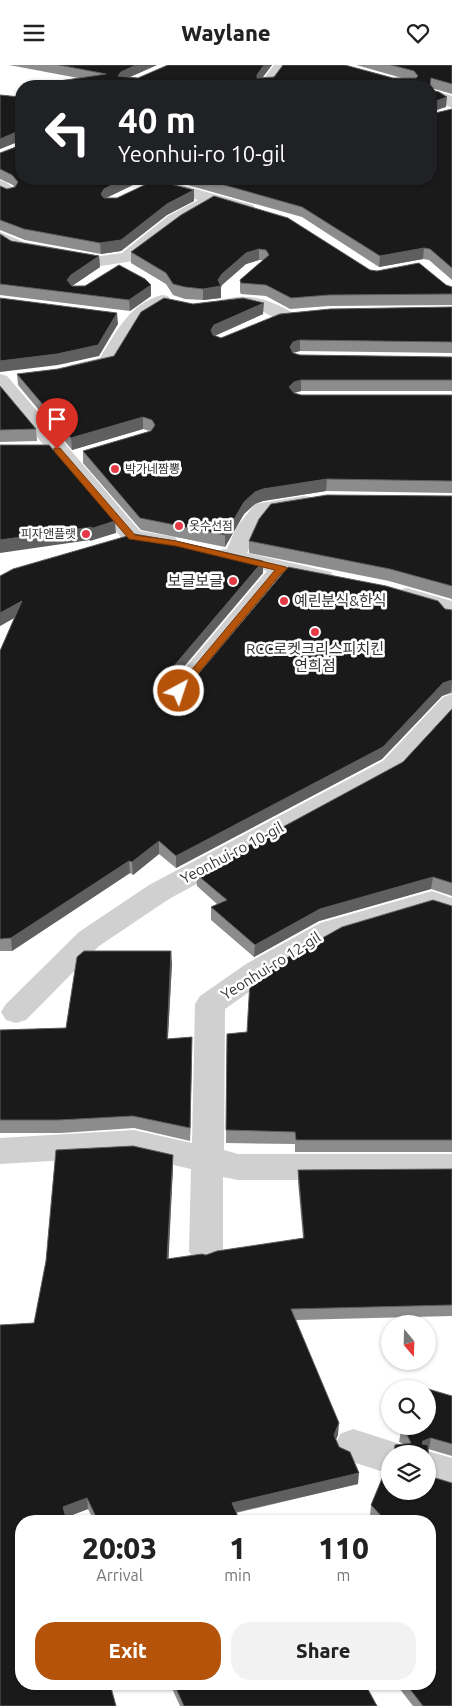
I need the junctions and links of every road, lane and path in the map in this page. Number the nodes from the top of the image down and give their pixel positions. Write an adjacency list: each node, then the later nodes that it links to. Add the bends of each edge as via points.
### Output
1 (281, 65): 2 (street)
2 (270, 80)
3 (437, 95): 4 (street, via 444,97)
4 (450, 110)
5 (149, 185): 6 (street)
6 (213, 199): 7 (street); 9 (street, via 174,220 127,257)
7 (258, 213)
8 (4, 243): 9 (street, via 101,261)
9 (115, 259): 10 (street); 11 (street, via 113,270)
10 (133, 274)
11 (100, 278)
12 (236, 284): 14 (street, via 229,290)
13 (164, 296): 17 (street, via 124,318 107,362)
14 (233, 302): 15 (street); 16 (street, via 259,302 295,316)
15 (204, 308)
16 (266, 322)
17 (58, 373)
18 (5, 380): 20 (street)
19 (28, 449): 20 (street)
20 (68, 455): 22 (street, via 123,540 195,548)
21 (326, 499): 22 (street, via 262,509 247,528)
22 (234, 557): 23 (street)
23 (283, 569): 24 (street); 27 (street, via 276,573)
24 (341, 581)
25 (389, 590): 26 (street, via 446,607)
26 (452, 614)
27 (179, 691)
28 (452, 701): 30 (street, Yeonhui-ro 10-gil, via 392,767 159,892 89,939)
29 (452, 908): 32 (street, Yeonhui-ro 12-gil, via 432,901 330,930 256,972 210,1004)
30 (16, 1012)
31 (0, 1151): 32 (street, via 134,1143)
32 (207, 1160): 33 (street, via 238,1167); 34 (street)
33 (452, 1167)
34 (206, 1251)
35 (353, 1446): 36 (street)
36 (381, 1454)
37 (436, 1472): 38 (street)
38 (452, 1477)

